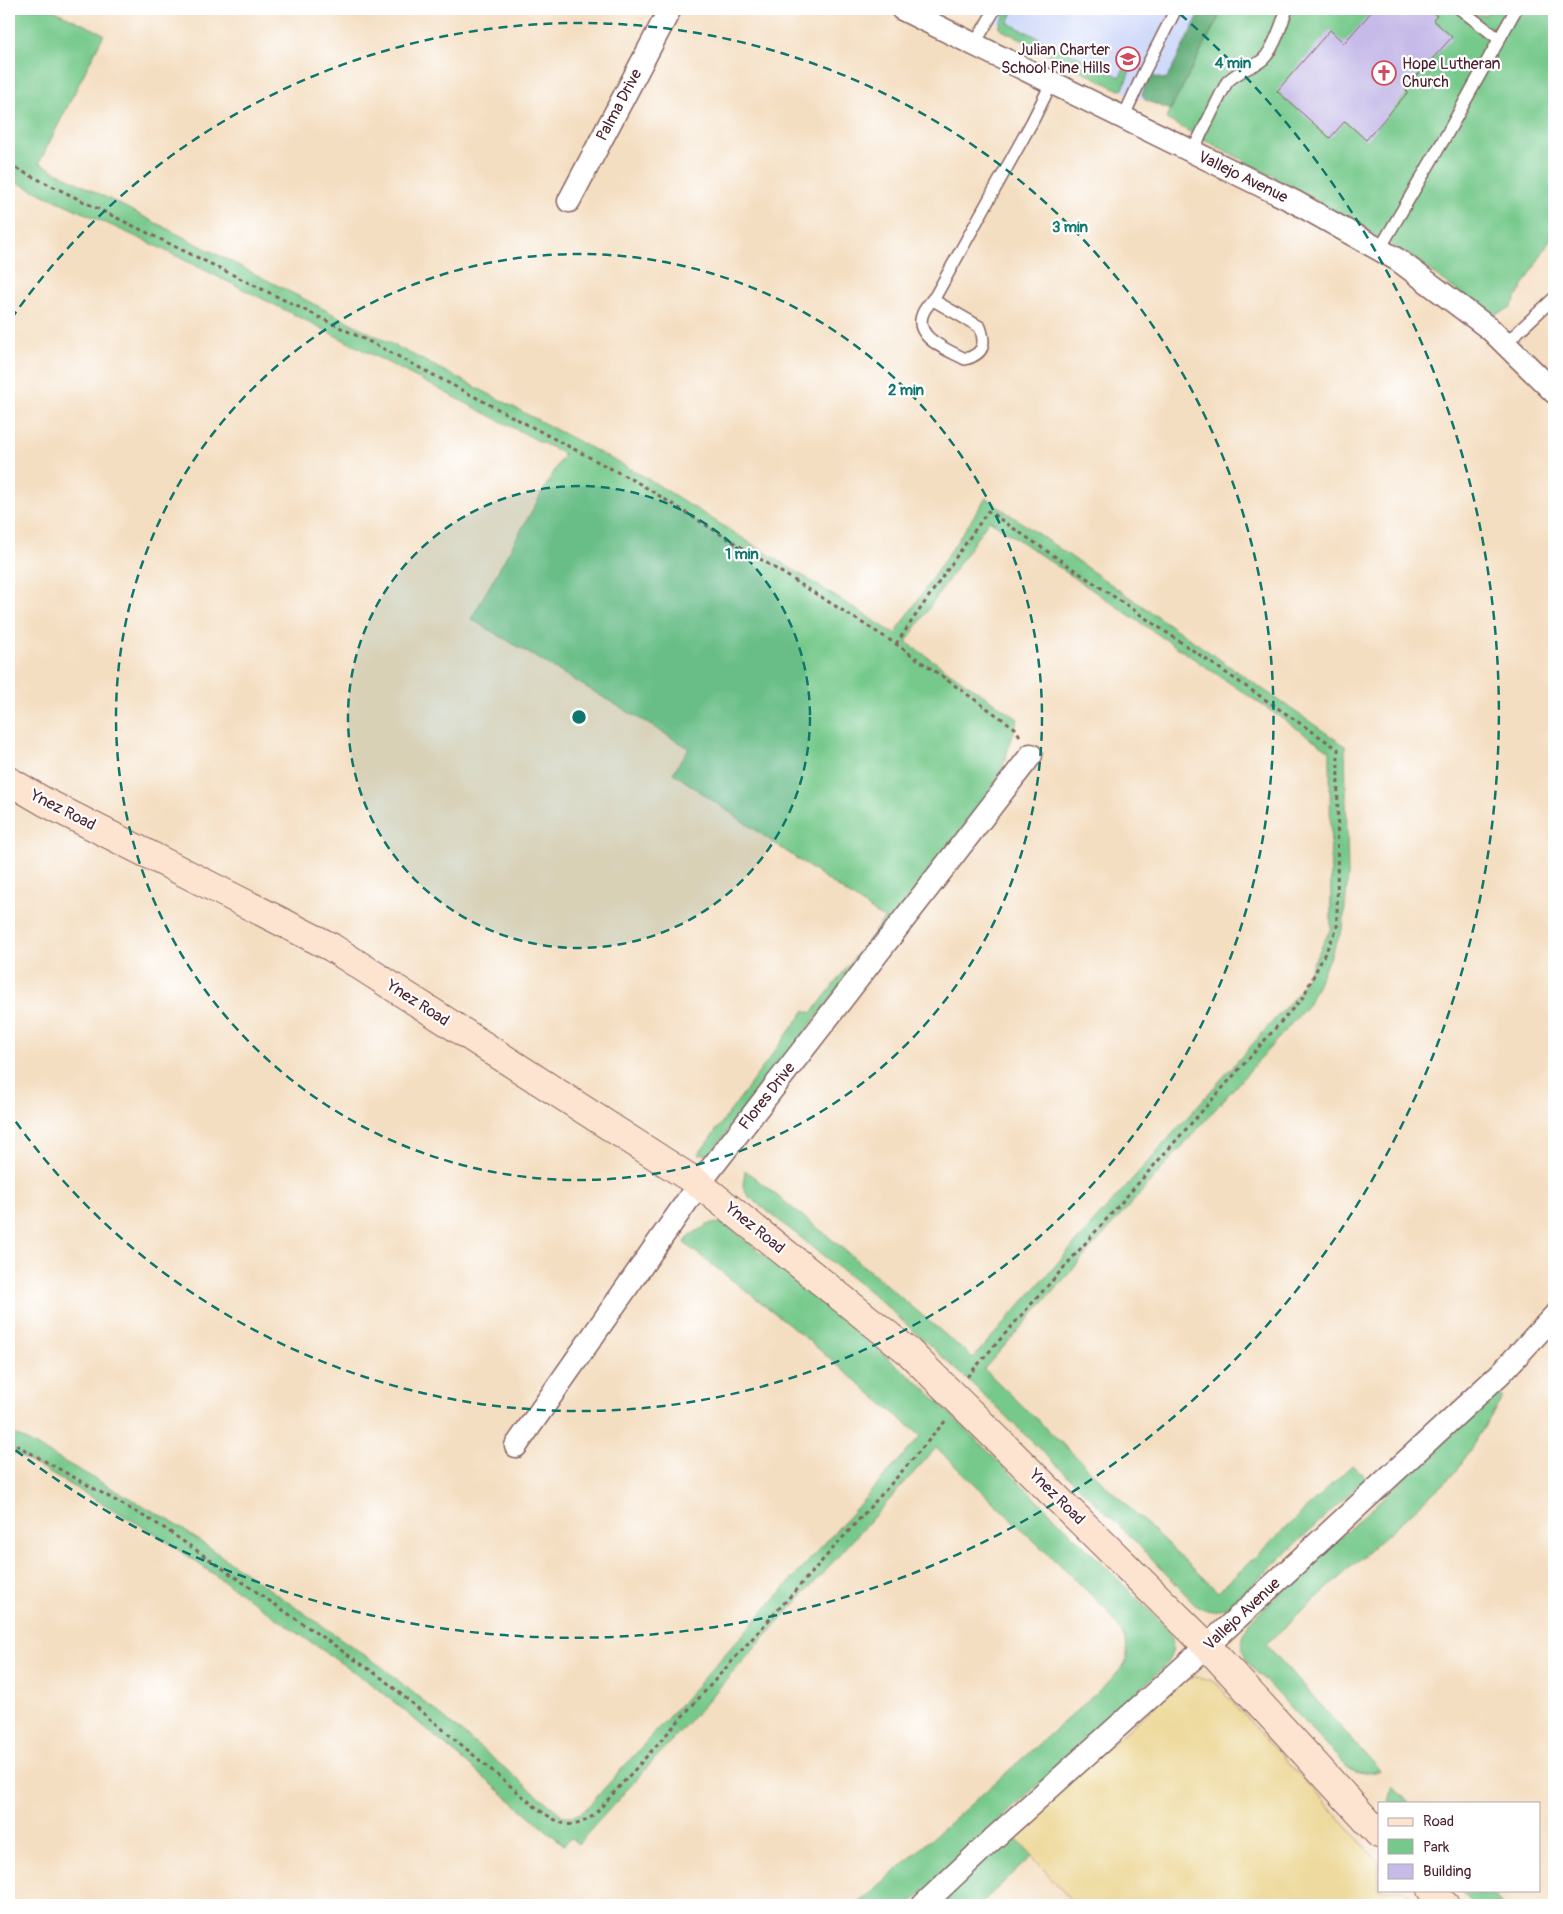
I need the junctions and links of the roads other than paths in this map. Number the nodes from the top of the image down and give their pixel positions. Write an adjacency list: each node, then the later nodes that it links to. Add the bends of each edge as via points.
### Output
1 (670, 9): 13 (street, Palma Drive)
2 (995, 9): 9 (lane)
3 (1176, 9): 11 (lane)
4 (1287, 9): 12 (lane, via 1262,61 1227,82)
5 (1460, 9): 8 (lane)
6 (1516, 9): 8 (lane)
7 (914, 12): 9 (street, Vallejo Avenue)
8 (1499, 39): 14 (lane)
9 (974, 44): 10 (street, Vallejo Avenue)
10 (1052, 82): 11 (street, Vallejo Avenue); 16 (lane)
11 (1123, 118): 12 (street, Vallejo Avenue)
12 (1192, 152): 14 (street, Vallejo Avenue, via 1295,202)
13 (569, 201)
14 (1379, 250): 17 (street, Vallejo Avenue, via 1398,260)
15 (1554, 298): 17 (lane)
16 (933, 300): 16 (lane, via 922,320 922,329 929,339 965,359 976,356 984,340 980,327)
17 (1506, 344): 18 (street, Vallejo Avenue)
18 (1552, 384)
19 (1031, 755): 21 (street, Flores Drive)
20 (9, 781): 21 (main road, Ynez Road, via 331,947)
21 (699, 1184): 23 (street, Flores Drive); 24 (main road, Ynez Road, via 908,1351)
22 (1554, 1316): 24 (street, Vallejo Avenue, via 1501,1372)
23 (516, 1446)
24 (1207, 1646): 25 (main road, Ynez Road); 27 (street, Vallejo Avenue)
25 (1378, 1833)
26 (1433, 1892): 28 (main road)
27 (923, 1905)
28 (1445, 1905)

